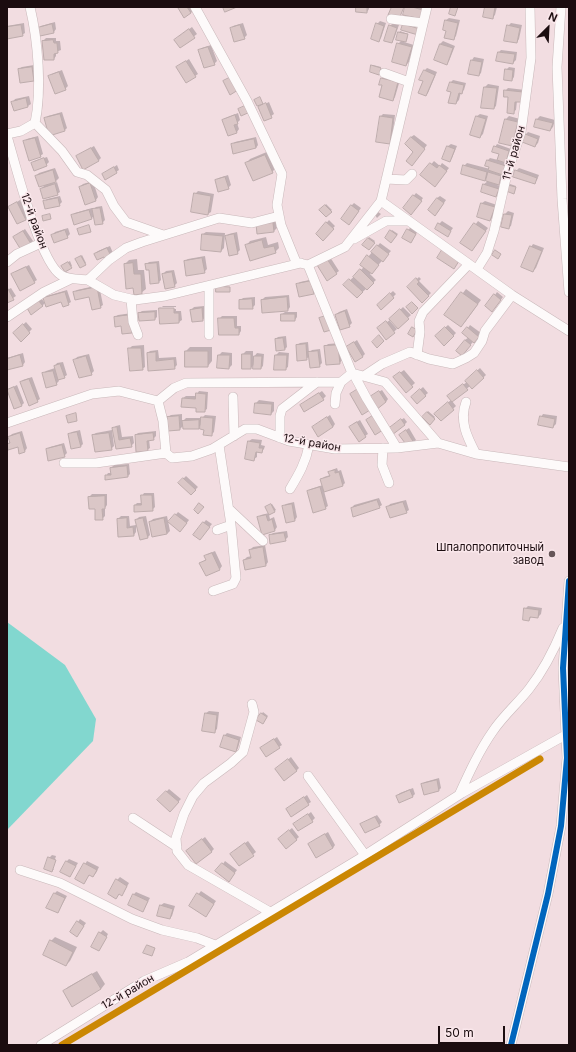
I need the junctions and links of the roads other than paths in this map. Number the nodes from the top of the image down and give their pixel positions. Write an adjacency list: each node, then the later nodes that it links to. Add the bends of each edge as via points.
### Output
1 (30, 7): 10 (street, via 37,58 38,107)
2 (195, 7): 15 (street, via 247,101 282,174 277,206)
3 (427, 7): 7 (street)
4 (530, 7): 22 (street, 11-й район, via 531,58 521,132 507,174 487,253)
5 (561, 7): 26 (street, via 557,67 562,199)
6 (391, 19): 7 (street)
7 (423, 23): 9 (street)
8 (384, 73): 9 (street)
9 (409, 82): 13 (street)
10 (35, 123): 11 (street); 17 (street, via 62,151 77,172 87,175 106,190 126,222)
11 (7, 135): 19 (street, 12-й район)
12 (412, 174): 13 (street, via 406,180)
13 (386, 179): 14 (street)
14 (380, 201): 16 (street); 18 (street)
15 (279, 216): 17 (street, via 252,223 219,218); 21 (street, via 296,262)
16 (409, 221): 18 (street, via 386,221); 22 (street)
17 (163, 235): 24 (street, via 126,248)
18 (348, 242): 21 (street, via 345,247)
19 (41, 243): 20 (street, via 17,254); 23 (street, 12-й район, via 50,263 61,275)
20 (7, 262)
21 (304, 264): 25 (street); 34 (street)
22 (473, 267): 27 (street); 33 (street, 11-й район, via 424,312 419,321)
23 (71, 279): 24 (street); 29 (street, via 44,292)
24 (88, 280): 28 (street, via 114,295)
25 (209, 286): 28 (street, via 165,296); 31 (street)
26 (569, 292)
27 (512, 295): 30 (street); 33 (street, via 485,331 474,353 452,364)
28 (131, 299): 32 (street, via 133,322)
29 (7, 317)
30 (569, 330)
31 (209, 335)
32 (138, 336)
33 (417, 355): 35 (street, via 410,352 382,364)
34 (352, 373): 35 (street); 37 (street); 49 (street)
35 (364, 376): 45 (street, via 384,382)
36 (317, 382): 37 (street); 39 (street, via 186,383 174,388); 44 (street, via 282,408)
37 (341, 382): 41 (street)
38 (233, 397): 43 (street)
39 (158, 401): 42 (street, via 119,391 92,394); 50 (street)
40 (466, 402): 51 (street, via 463,421)
41 (335, 404)
42 (7, 423)
43 (234, 436): 44 (street, 12-й район, via 245,429 257,429); 46 (street, 12-й район)
44 (280, 438): 47 (street, 12-й район)
45 (438, 443): 49 (street, 12-й район); 51 (street)
46 (219, 445): 50 (street, 12-й район, via 192,456 172,458); 56 (street)
47 (309, 445): 48 (street, 12-й район, via 334,449); 55 (street, via 300,474)
48 (383, 448): 49 (street, 12-й район); 54 (street, via 382,465)
49 (397, 448)
50 (166, 453): 52 (street, 12-й район, via 96,463)
51 (476, 454): 53 (street)
52 (64, 463)
53 (569, 466)
54 (389, 484)
55 (290, 489)
56 (229, 509): 57 (street); 59 (street)
57 (231, 524): 58 (street); 61 (street, via 236,578 233,584)
58 (217, 530)
59 (263, 541)
60 (569, 581): 62 (street)
61 (213, 591)
62 (567, 619): 64 (street, via 563,668); 67 (street, via 543,670 494,730 476,759)
63 (252, 704): 69 (street, via 254,712 243,752 204,783 193,796 176,838)
64 (568, 734): 65 (street); 67 (street, 12-й район)
65 (568, 758): 75 (street, via 561,826 548,894)
66 (308, 776): 70 (street)
67 (459, 795): 70 (street, 12-й район)
68 (133, 818): 69 (street)
69 (177, 847): 72 (street, via 177,851 188,864)
70 (365, 855): 72 (street, 12-й район)
71 (20, 870): 73 (street, via 60,883 132,919 162,930 197,938)
72 (270, 912): 73 (street, 12-й район)
73 (215, 946): 74 (street, 12-й район, via 188,962 144,981)
74 (41, 1045)
75 (511, 1045)

